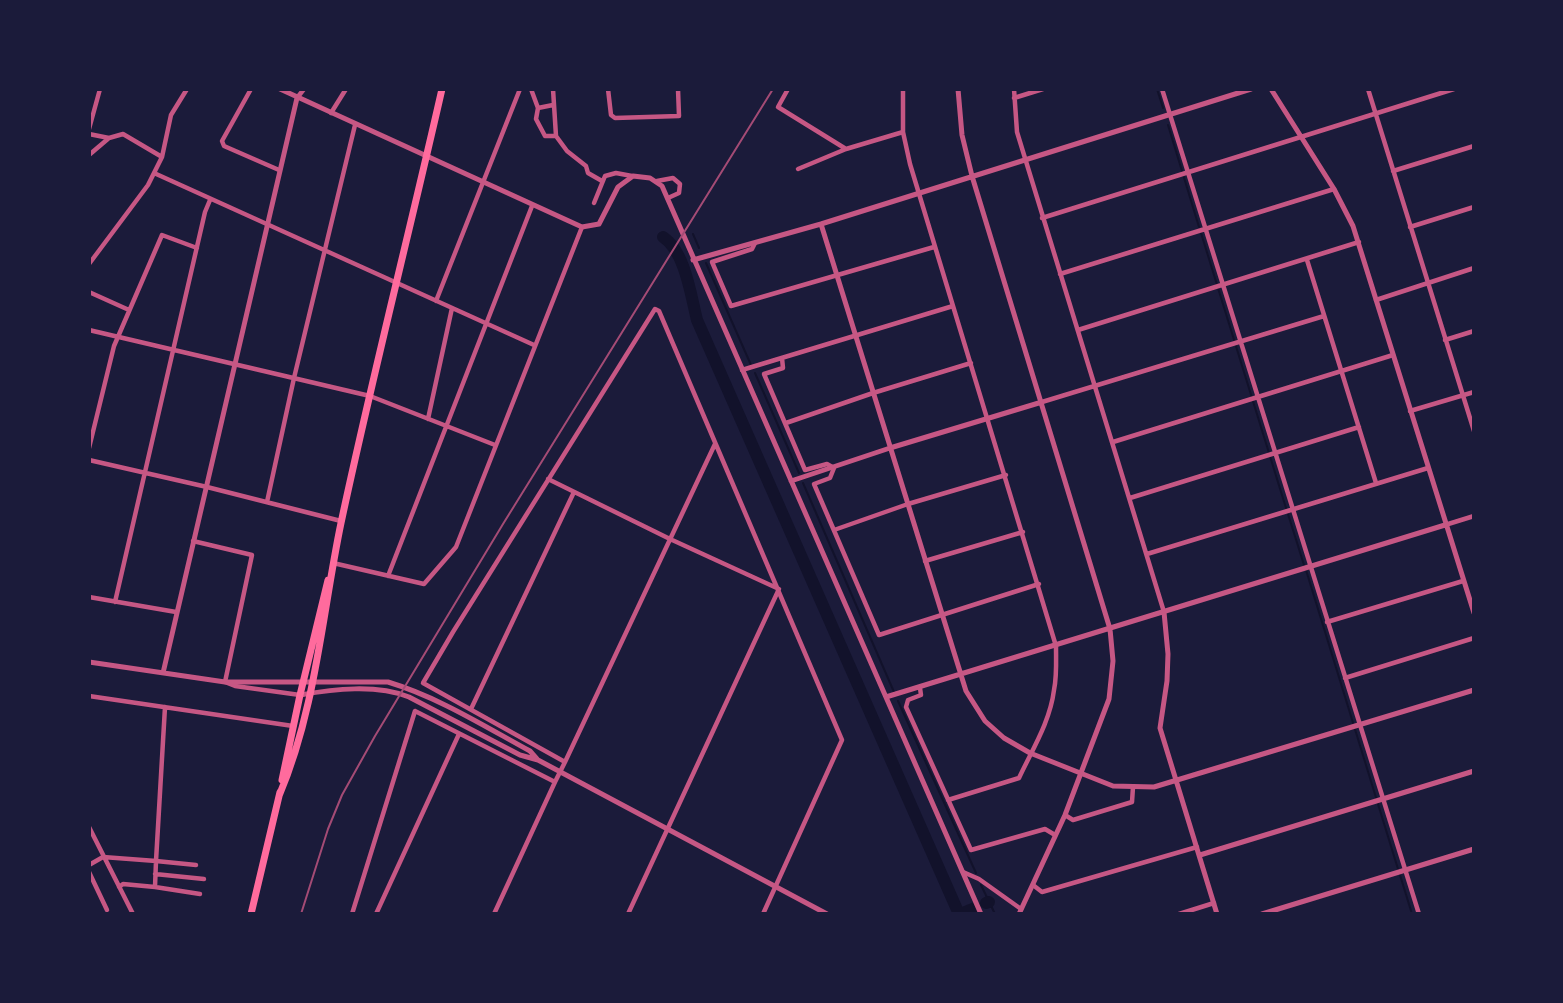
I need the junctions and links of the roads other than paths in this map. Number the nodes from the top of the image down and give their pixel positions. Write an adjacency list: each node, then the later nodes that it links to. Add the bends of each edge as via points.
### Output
1 (100, 89): 31 (street)
2 (187, 89): 39 (street, via 171,115)
3 (251, 89): 43 (street, via 222,141 224,146)
4 (280, 89): 23 (street)
5 (304, 89): 23 (street)
6 (346, 89): 27 (street)
7 (442, 89): 40 (highway)
8 (520, 89): 51 (street)
9 (531, 89): 26 (street)
10 (553, 89): 25 (street)
11 (608, 89): 12 (street, via 615,118 679,116)
12 (678, 89)
13 (788, 89): 37 (street, via 778,107)
14 (903, 89): 32 (street)
15 (958, 89): 48 (street)
16 (1014, 89): 24 (street)
17 (1043, 89): 24 (street)
18 (1162, 89): 28 (street)
19 (1251, 89): 28 (street)
20 (1271, 89): 34 (street)
21 (1367, 89): 29 (street)
22 (1454, 89): 29 (street)
23 (297, 98): 27 (street); 43 (street)
24 (1014, 98): 41 (street, via 1017,132)
25 (553, 105): 26 (street); 33 (street)
26 (538, 108): 33 (street, via 536,119 545,136)
27 (331, 113): 30 (street)
28 (1170, 114): 41 (street); 46 (street)
29 (1374, 114): 34 (street); 44 (street)
30 (355, 125): 40 (street); 69 (street)
31 (89, 131): 35 (street)
32 (903, 132): 37 (street); 53 (street)
33 (556, 136): 49 (street, via 588,173)
34 (1302, 137): 46 (street); 52 (street)
35 (109, 138): 38 (street); 39 (street, via 123,134)
36 (1474, 146): 44 (street)
37 (846, 149): 42 (street)
38 (89, 155)
39 (162, 156): 45 (street)
40 (426, 156): 51 (street); 77 (highway)
41 (1026, 160): 48 (street); 59 (street)
42 (798, 169)
43 (279, 170): 61 (street)
44 (1393, 171): 62 (street)
45 (154, 173): 55 (street); 72 (street)
46 (1185, 173): 59 (street); 64 (street)
47 (633, 176): 49 (street, via 616,173); 50 (street); 63 (street, via 618,187 599,224)
48 (972, 176): 53 (street); 109 (street)
49 (602, 181): 56 (street)
50 (657, 181): 54 (street); 54 (street, via 673,178 680,184 680,192)
51 (484, 182): 57 (street); 81 (street)
52 (1334, 189): 64 (street); 66 (street)
53 (919, 194): 60 (street); 67 (street)
54 (668, 198): 70 (street)
55 (210, 200): 61 (street); 68 (street)
56 (594, 203)
57 (532, 205): 63 (street); 86 (street)
58 (1474, 207): 62 (street)
59 (1042, 218): 74 (street)
60 (821, 224): 65 (street); 75 (street)
61 (265, 225): 69 (street); 99 (street)
62 (1410, 227): 76 (street)
63 (582, 228): 94 (street)
64 (1202, 229): 74 (street); 78 (street)
65 (755, 242): 70 (street); 75 (street, via 752,249 712,261 731,306)
66 (1359, 242): 71 (street); 80 (street)
67 (934, 247): 75 (street); 82 (street)
68 (197, 248): 84 (street, via 162,234); 95 (street)
69 (325, 251): 77 (street); 102 (street)
70 (693, 260): 100 (street)
71 (1307, 260): 78 (street); 85 (street)
72 (89, 264)
73 (1474, 268): 76 (street)
74 (1060, 274): 88 (street)
75 (836, 276): 90 (street)
76 (1428, 282): 80 (street); 92 (street)
77 (396, 283): 81 (street); 107 (highway)
78 (1220, 286): 88 (street); 93 (street)
79 (89, 292): 84 (street)
80 (1376, 300): 96 (street)
81 (436, 301): 83 (street)
82 (953, 306): 90 (street); 98 (street)
83 (452, 308): 86 (street); 111 (street)
84 (129, 310): 91 (street)
85 (1324, 316): 93 (street); 101 (street)
86 (486, 323): 94 (street); 114 (street)
87 (89, 330): 91 (street)
88 (1078, 330): 103 (street)
89 (1474, 331): 92 (street)
90 (856, 336): 97 (street); 105 (street)
91 (117, 337): 95 (street); 120 (street)
92 (1446, 340): 106 (street)
93 (1237, 342): 103 (street); 108 (street)
94 (534, 345): 119 (street)
95 (174, 350): 99 (street); 126 (street)
96 (1392, 355): 101 (street); 110 (street)
97 (782, 358): 100 (street); 113 (street, via 783,368 764,374)
98 (971, 363): 105 (street); 112 (street)
99 (234, 365): 102 (street); 131 (street)
100 (742, 370): 129 (street)
101 (1341, 371): 108 (street); 115 (street)
102 (294, 378): 107 (street); 134 (street)
103 (1094, 386): 109 (street); 117 (street)
104 (1474, 392): 106 (street)
105 (873, 393): 113 (street); 121 (street)
106 (1462, 395): 110 (street); 116 (street)
107 (370, 396): 111 (street); 138 (highway)
108 (1254, 399): 117 (street); 122 (street)
109 (1042, 402): 112 (street); 159 (street)
110 (1409, 411): 124 (street)
111 (428, 419): 114 (street)
112 (989, 419): 121 (street); 127 (street)
113 (786, 423): 125 (street, via 806,470 827,464)
114 (445, 426): 119 (street); 148 (street)
115 (1359, 427): 122 (street); 130 (street)
116 (1474, 431)
117 (1113, 442): 133 (street)
118 (715, 444): 128 (street, via 655,309); 142 (street); 151 (street)
119 (495, 445): 148 (street, via 456,547 424,584)
120 (89, 448)
121 (890, 448): 125 (street); 135 (street)
122 (1272, 454): 133 (street); 136 (street)
123 (89, 460): 126 (street)
124 (1428, 467): 130 (street); 139 (street)
125 (834, 468): 129 (street); 140 (street, via 830,478 814,484)
126 (146, 472): 131 (street); 153 (street)
127 (1006, 475): 135 (street); 141 (street)
128 (548, 479): 132 (street); 175 (street, via 423,683)
129 (791, 481): 173 (street)
130 (1376, 483): 136 (street)
131 (207, 487): 134 (street); 143 (street)
132 (574, 492): 142 (street); 175 (street)
133 (1130, 498): 144 (street)
134 (267, 502): 138 (street)
135 (908, 504): 140 (street); 145 (street)
136 (1289, 510): 144 (street); 147 (street)
137 (1474, 516): 139 (street)
138 (341, 521): 146 (highway)
139 (1445, 525): 147 (street); 149 (street)
140 (834, 530): 157 (street, via 879,635)
141 (1024, 532): 145 (street); 150 (street)
142 (670, 539): 151 (street); 181 (street)
143 (193, 541): 154 (street); 166 (street, via 253,555)
144 (1147, 554): 155 (street)
145 (925, 561): 157 (street)
146 (333, 563): 148 (street); 167 (highway)
147 (1307, 568): 155 (street); 158 (street)
148 (388, 576)
149 (1463, 580): 156 (street); 158 (street)
150 (1040, 584): 157 (street); 161 (street)
151 (779, 589): 193 (street); 210 (street, via 842,740)
152 (89, 597): 153 (street)
153 (115, 602): 154 (street)
154 (176, 612): 163 (street)
155 (1164, 612): 159 (street); 186 (street, via 1168,654 1160,729)
156 (1474, 613)
157 (942, 614): 164 (street)
158 (1327, 622): 165 (street)
159 (1110, 629): 161 (street); 184 (street, via 1109,699)
160 (1474, 638): 165 (street)
161 (1056, 646): 164 (street); 179 (street, via 1054,691)
162 (89, 662): 163 (street)
163 (163, 673): 166 (street)
164 (960, 675): 168 (street); 179 (street, via 985,722)
165 (1345, 678): 177 (street)
166 (225, 682): 167 (street); 171 (street)
167 (307, 683): 170 (highway); 171 (highway); 180 (street, via 388,682 413,689 530,751)
168 (920, 688): 173 (street); 189 (street, via 920,695 908,700 906,708)
169 (1474, 690): 177 (street)
170 (310, 693): 171 (street); 180 (street, via 396,691); 188 (highway)
171 (300, 695): 176 (highway)
172 (89, 696): 174 (street)
173 (886, 697): 203 (street)
174 (166, 707): 176 (street); 199 (street)
175 (471, 709): 181 (street)
176 (294, 726): 188 (highway)
177 (1356, 726): 186 (street); 190 (street)
178 (459, 734): 185 (street); 219 (street, via 415,711); 220 (street)
179 (1030, 753): 184 (street); 189 (street, via 1019,778)
180 (538, 760): 183 (street)
181 (565, 762): 183 (street)
182 (1474, 771): 190 (street)
183 (561, 772): 185 (street); 193 (street)
184 (1082, 774): 187 (street, via 1113,786); 191 (street)
185 (555, 782): 221 (street)
186 (1176, 782): 187 (street); 195 (street)
187 (1133, 787): 191 (street, via 1132,802 1073,820)
188 (279, 796): 218 (highway)
189 (948, 800): 194 (street, via 971,850 1045,829)
190 (1379, 801): 197 (street); 202 (street)
191 (1065, 815): 194 (street)
192 (89, 827): 198 (street)
193 (667, 829): 210 (street); 222 (street)
194 (1055, 835): 207 (street)
195 (1197, 846): 197 (street); 207 (street, via 1042,892)
196 (1474, 849): 202 (street)
197 (1200, 855): 212 (street)
198 (103, 857): 199 (street); 200 (street); 208 (street)
199 (156, 861): 201 (street); 205 (street)
200 (89, 865)
201 (196, 865)
202 (1401, 871): 216 (street); 230 (street)
203 (963, 872): 215 (street); 225 (street)
204 (89, 873): 214 (street)
205 (155, 874): 206 (street); 209 (street)
206 (204, 879)
207 (1033, 885): 215 (street)
208 (119, 887): 209 (street); 217 (street)
209 (155, 887): 211 (street)
210 (776, 887): 223 (street); 224 (street)
211 (200, 894)
212 (1214, 903): 213 (street); 228 (street)
213 (1205, 905): 226 (street); 227 (street)
214 (107, 910)
215 (1020, 911)
216 (1280, 911): 229 (street)
217 (133, 914)
218 (251, 914)
219 (352, 914)
220 (376, 914)
221 (494, 914)
222 (628, 914)
223 (763, 914)
224 (828, 914)
225 (981, 914)
226 (1179, 914)
227 (1208, 914)
228 (1217, 914)
229 (1262, 914)
230 (1419, 914)

